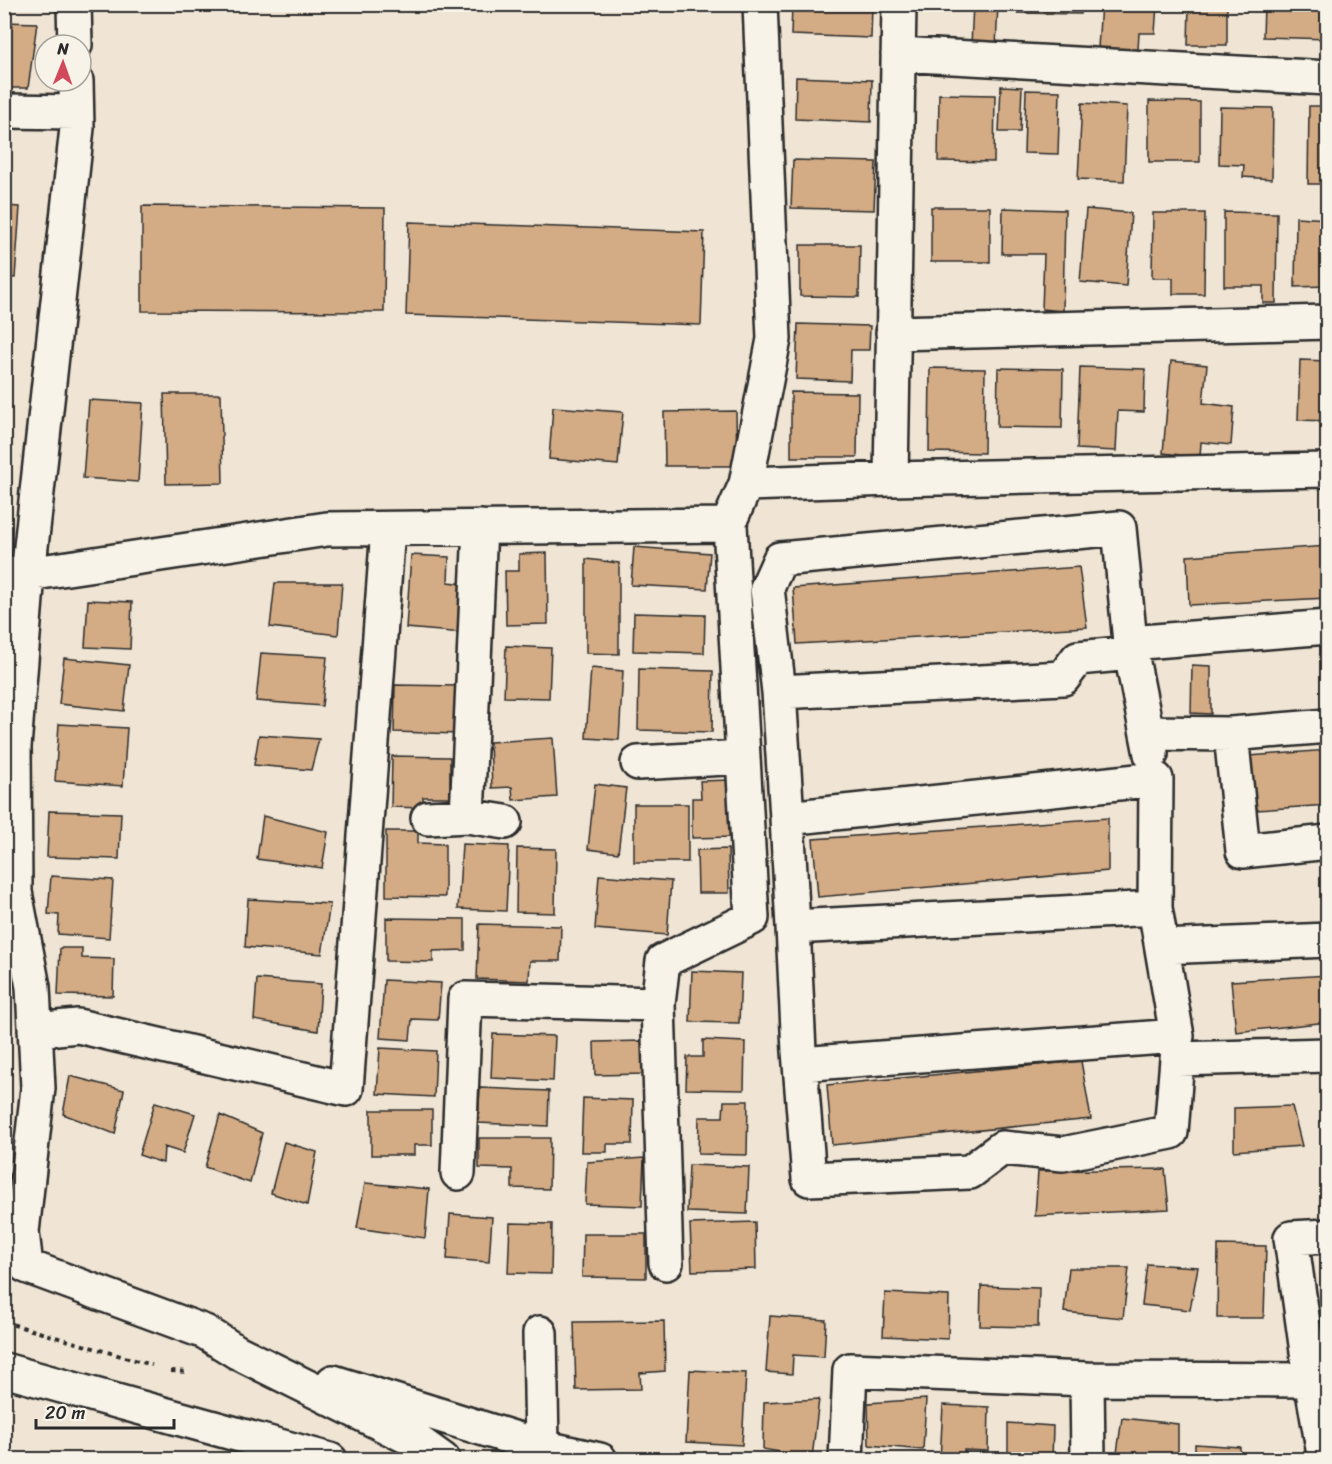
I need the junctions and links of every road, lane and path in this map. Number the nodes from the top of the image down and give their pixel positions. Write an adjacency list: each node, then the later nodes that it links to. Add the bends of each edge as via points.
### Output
1 (74, 4): 4 (street)
2 (760, 4): 13 (street, via 774,339)
3 (899, 4): 5 (street)
4 (75, 33)
5 (898, 54): 6 (street); 10 (street)
6 (1328, 78)
7 (76, 96): 8 (street); 17 (street, via 77,128)
8 (4, 111)
9 (1328, 322): 10 (street)
10 (893, 333): 12 (street)
11 (1328, 470): 12 (street)
12 (891, 479): 13 (street)
13 (747, 484): 14 (street)
14 (730, 525): 15 (street); 24 (street)
15 (480, 527): 16 (street); 27 (street)
16 (388, 529): 17 (street, via 327,529); 37 (street, via 346,1089 78,1026)
17 (16, 574): 37 (street, via 15,892 33,987)
18 (1328, 627): 19 (street)
19 (1131, 648): 20 (street, via 1078,658 1063,678); 20 (street, via 1119,528 780,559 767,588); 22 (street)
20 (779, 692): 29 (street)
21 (1328, 726): 23 (street)
22 (1147, 733): 23 (street); 26 (street)
23 (1231, 734): 31 (street, via 1243,851)
24 (743, 757): 25 (street); 36 (street, via 752,918 663,961)
25 (638, 763)
26 (1156, 779): 29 (street); 32 (street)
27 (467, 816): 28 (street); 30 (street)
28 (428, 818)
29 (787, 818): 33 (street)
30 (505, 822)
31 (1328, 842)
32 (1155, 908): 33 (street); 35 (street)
33 (793, 927): 40 (street)
34 (1328, 940): 35 (street)
35 (1162, 947): 38 (street)
36 (658, 1004): 41 (street, via 465,999); 44 (street)
37 (35, 1030): 42 (street, via 38,1088)
38 (1177, 1048): 39 (street); 40 (street); 40 (street, via 1171,1132 1063,1154 1002,1148 970,1172 809,1179)
39 (1328, 1055)
40 (800, 1064)
41 (458, 1173)
42 (13, 1230): 46 (street, via 26,1266 205,1332)
43 (1328, 1236): 49 (street, via 1291,1238)
44 (666, 1263)
45 (540, 1332): 50 (street)
46 (237, 1352): 50 (street); 52 (street, via 418,1442)
47 (4, 1370): 51 (street)
48 (1087, 1379): 49 (street); 54 (street, via 850,1370); 55 (street)
49 (1311, 1380): 56 (street)
50 (542, 1448): 53 (street)
51 (330, 1460)
52 (443, 1460)
53 (600, 1460)
54 (846, 1460)
55 (1088, 1460)
56 (1325, 1460)

